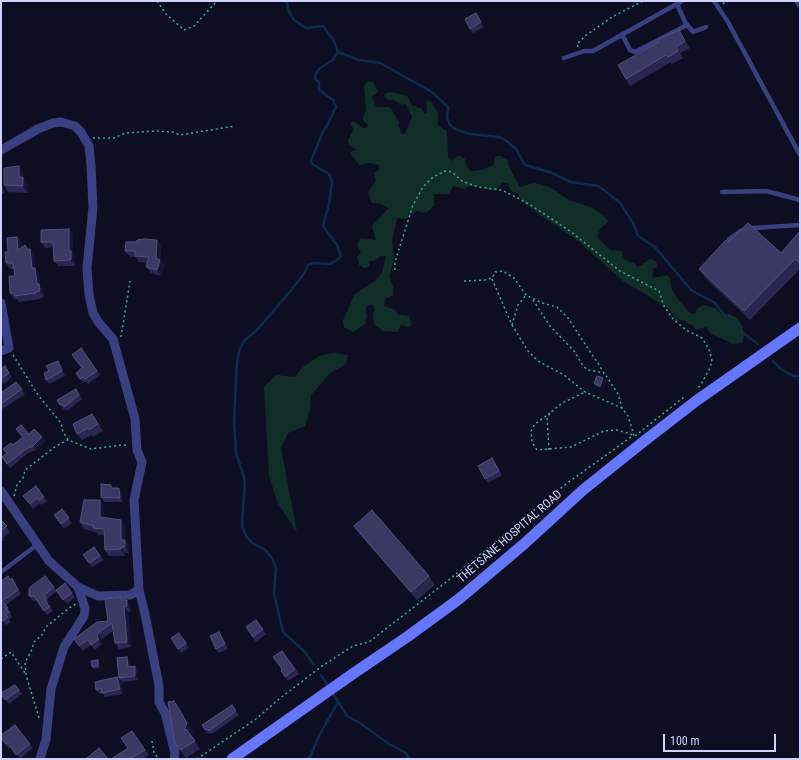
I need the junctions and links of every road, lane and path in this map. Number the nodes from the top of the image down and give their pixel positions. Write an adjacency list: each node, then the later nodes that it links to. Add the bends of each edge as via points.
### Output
1 (157, 1): 2 (path, via 166,14 184,30 194,26)
2 (217, 1)
3 (643, 1): 12 (path, via 612,17 585,36 577,44)
4 (682, 1): 7 (lane)
5 (714, 1): 17 (lane)
6 (796, 1): 8 (lane)
7 (677, 4): 9 (lane); 11 (lane)
8 (800, 6)
9 (687, 25): 10 (lane, via 693,32); 11 (lane, via 635,52 630,50)
10 (706, 27)
11 (622, 34): 12 (lane, via 593,51)
12 (579, 52): 13 (lane)
13 (564, 58)
14 (235, 126): 15 (path, via 180,135 156,131 125,133 114,138)
15 (85, 138): 16 (street, via 75,126 61,122 53,123); 32 (street, via 90,153 93,207 87,268 89,295 93,313 113,339)
16 (1, 150)
17 (800, 155)
18 (722, 192): 19 (lane, via 766,191)
19 (800, 200)
20 (800, 225): 21 (lane, via 741,230)
21 (729, 239)
22 (395, 270): 34 (path, via 395,262 413,205 433,177 445,171 452,172 462,181 478,187 502,190 570,230 620,271 659,291 664,306 673,320 702,338 709,349 712,361 710,368)
23 (492, 278): 25 (path); 26 (path, via 495,272 503,271 514,278); 29 (path)
24 (130, 281): 32 (path)
25 (464, 281)
26 (526, 295): 27 (path); 29 (path, via 518,305)
27 (532, 298): 33 (path, via 557,307 568,318); 33 (path, via 550,326 574,351 583,366 588,370)
28 (1, 303): 31 (street)
29 (512, 325): 35 (path, via 528,351 538,361 564,375)
30 (800, 328): 39 (main road, THETSANE HOSPITAL ROAD)
31 (5, 350): 40 (path, via 61,423)
32 (118, 354): 41 (street, via 135,419)
33 (604, 373): 37 (path, via 618,394)
34 (695, 390)
35 (585, 392): 37 (path); 38 (path, via 562,403)
36 (689, 394): 39 (path)
37 (622, 408): 39 (path)
38 (550, 413): 42 (path, via 547,418); 42 (path, via 535,424 531,431 532,442 537,450)
39 (638, 438): 42 (path, via 617,430 604,431 571,447); 57 (path, via 566,484 369,642 353,646 322,666 256,720); 58 (main road, THETSANE HOSPITAL ROAD, via 480,582 407,637)
40 (68, 440): 41 (path, via 91,449 122,444); 44 (path, via 25,470 14,496)
41 (137, 450): 48 (street, via 142,462 134,500)
42 (549, 450)
43 (1, 491): 44 (street)
44 (7, 501): 45 (street)
45 (38, 544): 46 (lane); 47 (street, via 49,561)
46 (1, 572)
47 (78, 587): 48 (street, via 88,593 102,596 130,595); 49 (street)
48 (139, 590): 56 (street, via 159,686 159,702 175,753)
49 (83, 601): 51 (path, via 56,618 34,642 25,662); 54 (street, via 84,616 64,647 51,689 46,739)
50 (1, 659): 51 (path, via 11,652)
51 (26, 675): 52 (path)
52 (40, 720)
53 (152, 741): 55 (path, via 154,753)
54 (40, 759)
55 (159, 759)
56 (174, 759)
57 (197, 759)
58 (232, 759)

